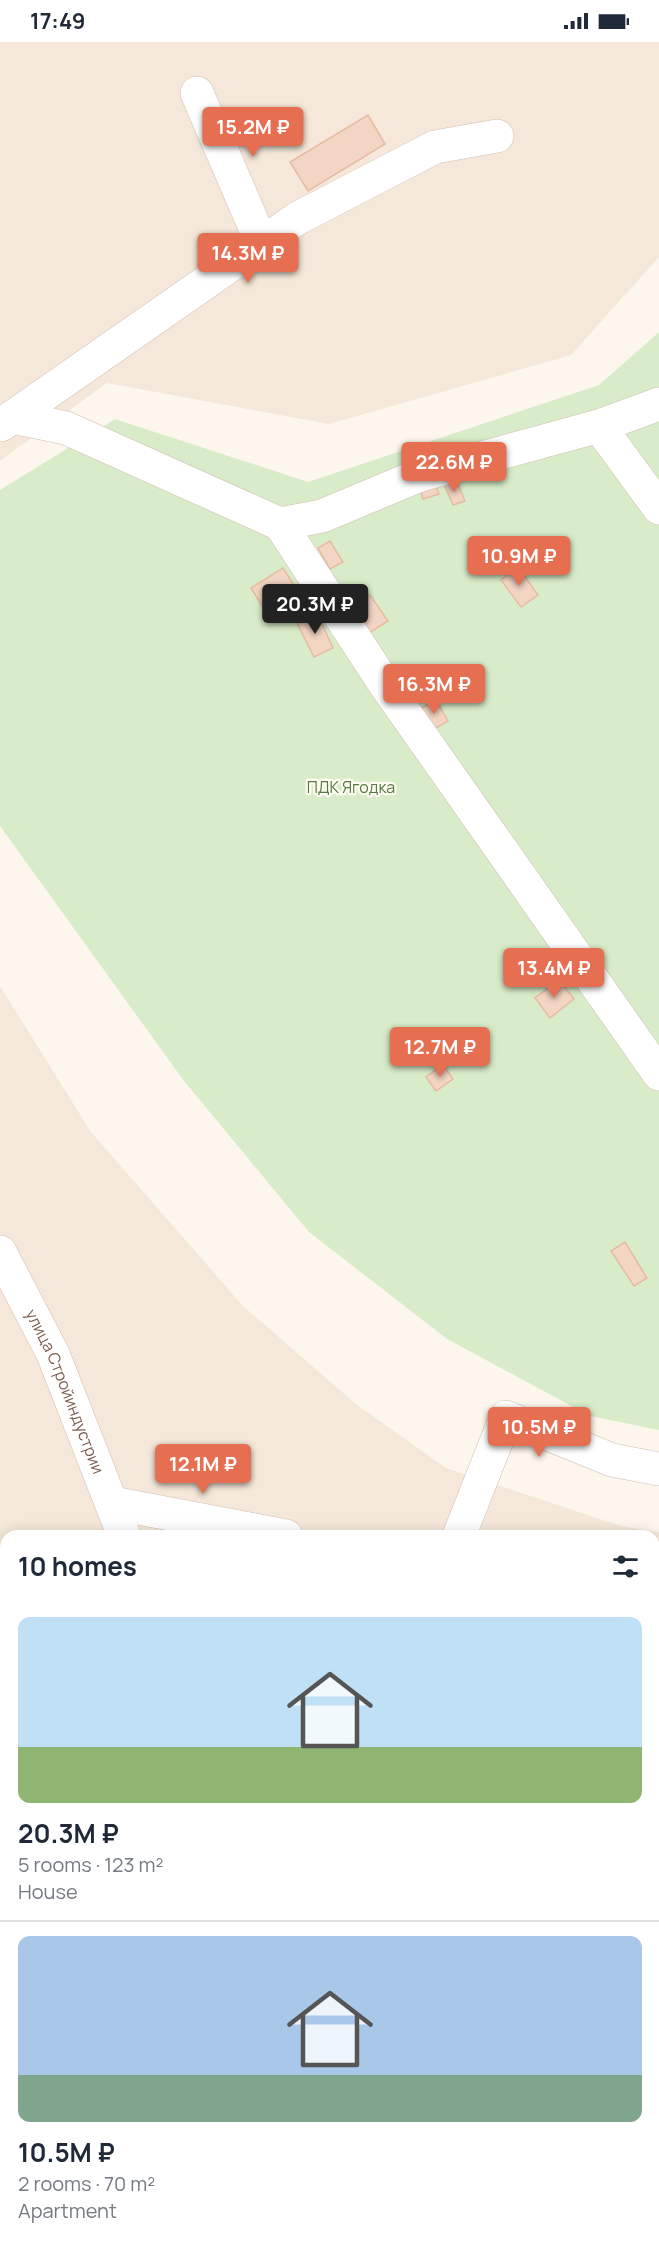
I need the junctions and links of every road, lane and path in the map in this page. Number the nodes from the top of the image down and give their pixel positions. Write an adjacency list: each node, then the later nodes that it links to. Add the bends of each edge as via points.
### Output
1 (197, 93): 3 (street)
2 (497, 136): 3 (street, via 435,147 298,218)
3 (262, 244): 5 (street)
4 (659, 404): 6 (street)
5 (7, 421): 8 (street, via 66,428)
6 (599, 426): 7 (street); 8 (street, via 420,475 322,516)
7 (659, 508)
8 (280, 524): 9 (street, via 384,682)
9 (659, 1074)
10 (0, 1252): 12 (street, улица Стройиндустрии, via 53,1354)
11 (659, 1469): 16 (street, via 612,1460 506,1417)
12 (112, 1503): 13 (street); 14 (street, улица Стройиндустрии); 15 (street)
13 (113, 1530)
14 (122, 1530)
15 (254, 1530)
16 (461, 1530)

